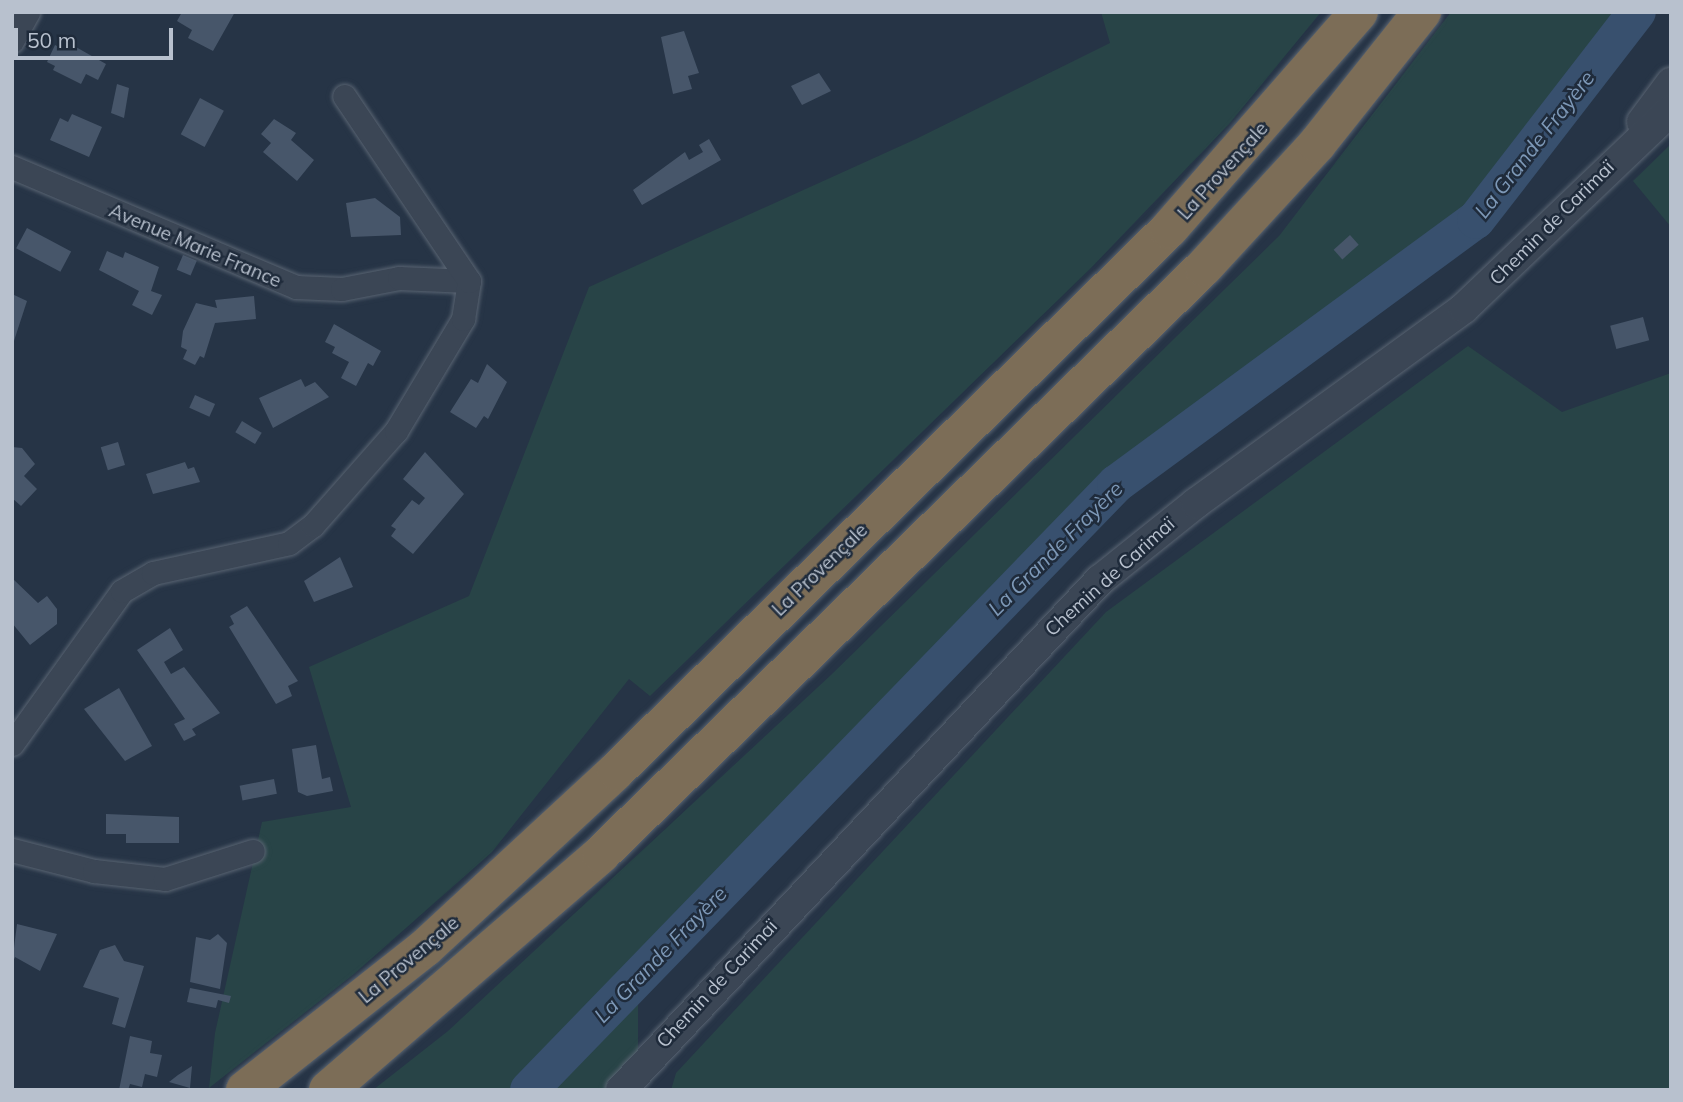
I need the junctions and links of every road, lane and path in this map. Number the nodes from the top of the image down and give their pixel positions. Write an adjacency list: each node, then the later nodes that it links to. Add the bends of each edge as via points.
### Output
1 (28, 12): 4 (street)
2 (1359, 12): 14 (highway, La Provençale, via 1169,229 616,771 425,948)
3 (1422, 12): 15 (highway, via 1317,144 1204,267 601,854)
4 (12, 41)
5 (1671, 83): 8 (street, Chemin de Carimaï)
6 (344, 96): 10 (street)
7 (1671, 110): 8 (street, Chemin de Carimaï)
8 (1623, 152): 16 (street, Chemin de Carimaï, via 1464,309 1196,503 1100,580)
9 (12, 167): 10 (street, Avenue Marie France, via 296,287 342,289 399,278)
10 (469, 281): 11 (street, via 463,319 396,431 313,525 289,542 153,573 122,591)
11 (12, 744)
12 (12, 850): 13 (street, via 94,871 165,879)
13 (253, 851)
14 (245, 1090)
15 (328, 1090)
16 (621, 1090)

